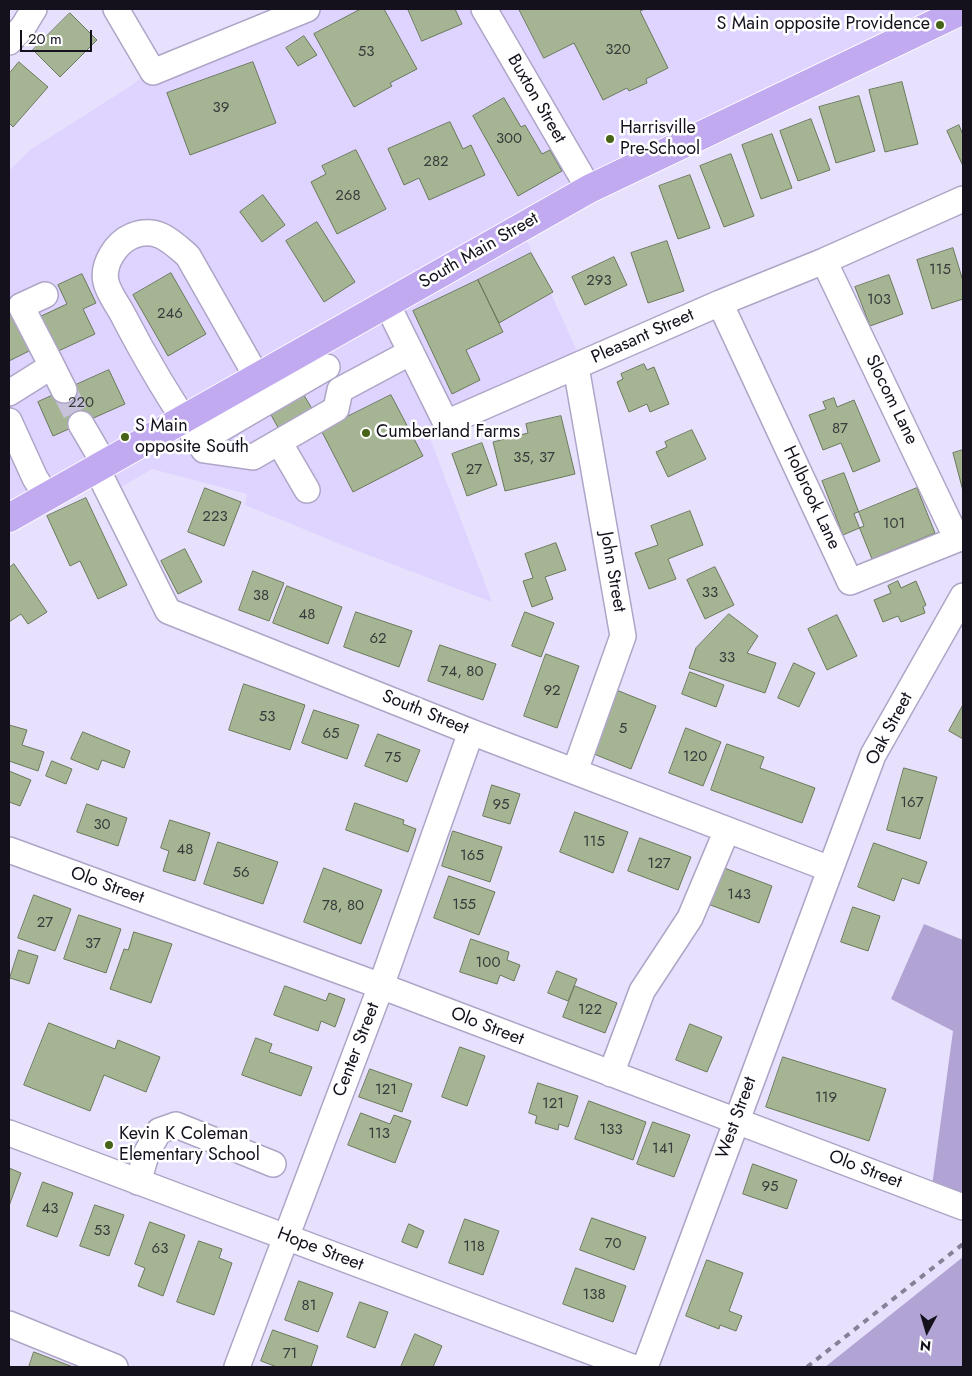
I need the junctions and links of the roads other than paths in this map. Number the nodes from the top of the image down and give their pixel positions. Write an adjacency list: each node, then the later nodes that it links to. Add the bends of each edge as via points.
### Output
1 (34, 9): 6 (street, via 24,27)
2 (116, 9): 3 (street, via 152,72)
3 (308, 9)
4 (484, 9): 7 (street, Buxton Street)
5 (963, 10): 7 (main road, South Main Street)
6 (9, 42)
7 (589, 189): 12 (main road, South Main Street)
8 (963, 199): 9 (street, Pleasant Street)
9 (824, 261): 11 (street, Pleasant Street); 30 (street, Slocom Lane)
10 (46, 295): 15 (street, via 22,306)
11 (720, 303): 16 (street, Pleasant Street); 30 (street, Holbrook Lane, via 850,582)
12 (387, 304): 13 (street, Pleasant Street); 14 (main road, South Main Street)
13 (411, 352): 16 (street, Pleasant Street, via 446,423); 19 (street)
14 (320, 356): 17 (main road, South Main Street); 19 (street)
15 (52, 366): 18 (street); 20 (street)
16 (576, 367): 33 (street, John Street, via 623,636)
17 (263, 389): 21 (main road, South Main Street); 21 (street, via 188,256 157,233 146,232 130,237 107,262 106,282 139,347); 24 (street)
18 (64, 390)
19 (340, 390): 25 (street, via 336,409)
20 (9, 393)
21 (184, 419): 24 (street); 26 (main road, South Main Street)
22 (9, 421): 28 (street)
23 (81, 424): 26 (street, South Street)
24 (198, 442): 25 (street, via 204,450 253,457)
25 (279, 442): 27 (street)
26 (101, 467): 28 (main road, South Main Street); 32 (street, South Street, via 168,611)
27 (307, 490)
28 (47, 497): 29 (main road, South Main Street)
29 (9, 518)
30 (960, 538)
31 (963, 596): 36 (street, Oak Street, via 873,755)
32 (471, 732): 33 (street, South Street); 37 (street, Center Street)
33 (576, 771): 34 (street, South Street)
34 (727, 830): 36 (street, South Street); 38 (street, via 690,918 642,991)
35 (9, 850): 37 (street, Olo Street)
36 (830, 869): 39 (street, West Street)
37 (381, 986): 38 (street, Olo Street); 44 (street, Center Street)
38 (611, 1074): 39 (street, Olo Street)
39 (736, 1121): 43 (street, Olo Street); 49 (street, West Street)
40 (9, 1133): 42 (street, Hope Street)
41 (273, 1164): 42 (street, via 176,1125 159,1131 147,1152)
42 (138, 1182): 44 (street, Hope Street)
43 (963, 1207)
44 (286, 1238): 47 (street, Center Street); 48 (street, Hope Street)
45 (9, 1324): 46 (street)
46 (115, 1367)
47 (237, 1367)
48 (632, 1367)
49 (645, 1367)

